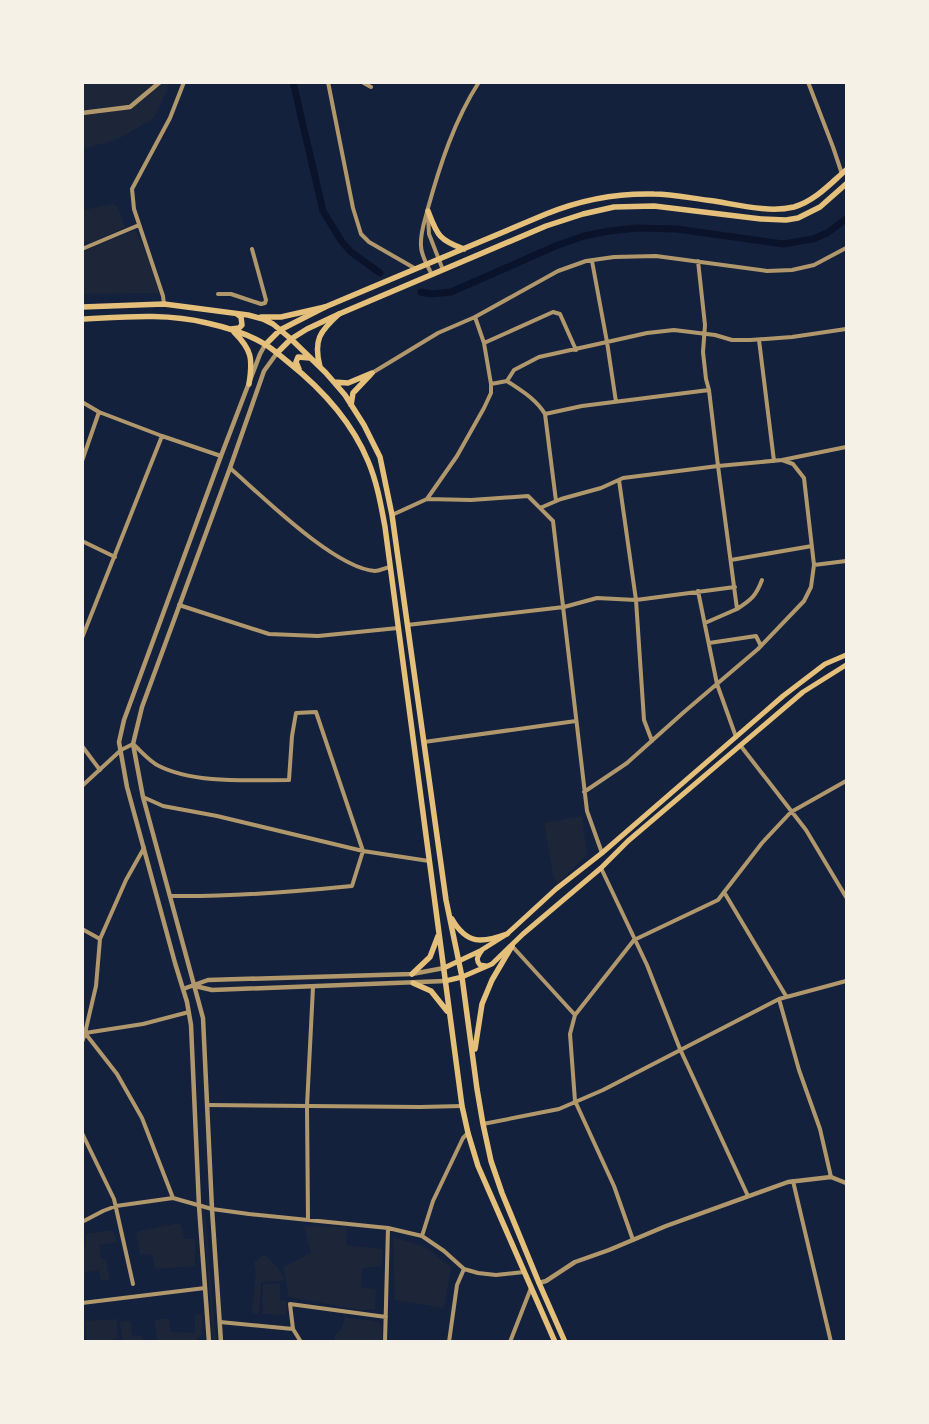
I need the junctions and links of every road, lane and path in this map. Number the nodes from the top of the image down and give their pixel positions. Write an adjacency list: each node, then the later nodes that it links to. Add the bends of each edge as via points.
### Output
1 (160, 82): 8 (street, via 130,107)
2 (184, 82): 12 (street, via 170,118 132,189)
3 (328, 82): 21 (street, via 361,234)
4 (362, 82): 7 (street)
5 (479, 82): 11 (street, via 451,137)
6 (808, 82): 9 (street)
7 (371, 87)
8 (82, 113)
9 (844, 172): 16 (main road, via 812,199 786,208 631,194 594,199 556,210)
10 (846, 184): 22 (main road, via 820,207 786,220 654,206 597,211 546,226)
11 (428, 210): 16 (main road, via 443,240); 17 (street, via 429,234); 20 (street, via 421,248)
12 (139, 225): 14 (street); 25 (street)
13 (846, 248): 19 (street, via 814,265 792,270 766,271)
14 (82, 249)
15 (252, 249): 24 (street, via 265,303)
16 (464, 249): 17 (main road)
17 (438, 259): 20 (main road); 22 (street)
18 (592, 260): 19 (street, via 656,256); 30 (street, via 558,271); 39 (street)
19 (698, 261): 36 (street)
20 (427, 264): 21 (main road); 23 (street)
21 (416, 269): 27 (main road)
22 (443, 270): 23 (main road)
23 (432, 275): 29 (main road)
24 (218, 294)
25 (164, 304): 26 (main road); 28 (main road)
26 (82, 307)
27 (325, 307): 32 (main road, via 281,317); 35 (main road)
28 (236, 313): 32 (main road); 34 (main road, via 241,317 242,325)
29 (339, 314): 37 (main road); 45 (main road, via 319,336)
30 (475, 317): 40 (street); 47 (street, via 430,337)
31 (82, 318): 34 (main road, via 168,318 206,322)
32 (258, 318): 35 (main road)
33 (846, 329): 38 (street)
34 (231, 330): 41 (main road); 50 (main road, via 244,342 251,355)
35 (280, 330): 37 (main road); 41 (main road)
36 (704, 335): 38 (street); 39 (street, via 674,330); 52 (street, via 703,352)
37 (291, 339): 43 (main road); 44 (main road)
38 (759, 340): 63 (street)
39 (608, 342): 42 (street); 54 (street)
40 (484, 343): 42 (street, via 557,312); 51 (street)
41 (265, 345): 43 (main road); 50 (street)
42 (576, 350): 49 (street, via 539,357 526,363 514,370)
43 (277, 353): 46 (main road); 65 (street, via 264,371)
44 (310, 358): 45 (main road); 46 (main road, via 296,358 296,366)
45 (320, 367): 48 (main road)
46 (302, 373): 77 (main road, via 337,408 368,462 384,518)
47 (372, 373): 48 (main road, via 348,383); 55 (main road, via 353,393)
48 (334, 382): 55 (main road)
49 (507, 382): 51 (street); 57 (street, via 540,404)
50 (249, 384): 60 (street)
51 (491, 384): 67 (street, via 492,393 484,408 457,456)
52 (709, 390): 54 (street); 64 (street)
53 (82, 402): 56 (street)
54 (616, 402): 57 (street)
55 (351, 405): 70 (main road, via 380,457)
56 (99, 412): 58 (street); 61 (street)
57 (546, 414): 68 (street)
58 (162, 436): 60 (street); 73 (street)
59 (846, 447): 62 (street)
60 (221, 456): 101 (street, via 124,720 119,742)
61 (82, 460)
62 (782, 460): 63 (street); 72 (street, via 793,464 804,478)
63 (774, 461): 64 (street)
64 (718, 466): 66 (street); 74 (street)
65 (230, 468): 77 (street, via 330,553 366,569 376,571); 82 (street)
66 (619, 480): 68 (street); 81 (street)
67 (427, 499): 69 (street, via 528,496); 70 (street)
68 (556, 501): 69 (street)
69 (540, 508): 83 (street, via 553,521)
70 (392, 515): 86 (main road)
71 (82, 541): 73 (street)
72 (812, 546): 74 (street); 76 (street)
73 (115, 556): 88 (street)
74 (731, 560): 79 (street)
75 (846, 561): 76 (street)
76 (814, 565): 90 (street, via 811,587 804,601)
77 (390, 567): 87 (main road)
78 (762, 580): 84 (street, via 757,593)
79 (734, 588): 80 (street); 84 (street)
80 (698, 591): 81 (street); 85 (street)
81 (636, 600): 83 (street, via 597,598); 96 (street, via 644,720)
82 (179, 605): 87 (street, via 269,634 318,636); 98 (street, via 142,707)
83 (564, 607): 86 (street); 94 (street)
84 (738, 609): 85 (street)
85 (705, 623): 89 (street)
86 (407, 625): 97 (main road)
87 (398, 628): 111 (main road)
88 (82, 638)
89 (709, 643): 90 (street, via 756,636); 93 (street)
90 (761, 646): 93 (street)
91 (846, 654): 95 (main road, via 826,664 783,696)
92 (846, 665): 100 (main road, via 803,692)
93 (717, 684): 95 (street); 96 (street)
94 (576, 721): 97 (street); 105 (street)
95 (736, 737): 110 (main road)
96 (652, 741): 105 (street, via 627,763)
97 (424, 742): 116 (main road)
98 (133, 744): 101 (street); 106 (street); 109 (street, via 157,766 184,776 289,780 296,714 316,712)
99 (82, 746): 102 (street)
100 (740, 746): 107 (street); 112 (main road)
101 (121, 750): 102 (street); 108 (street, via 127,787)
102 (100, 770): 104 (street)
103 (846, 781): 107 (street)
104 (82, 786)
105 (584, 792): 110 (street, via 587,811)
106 (142, 797): 109 (street, via 163,806); 114 (street)
107 (791, 812): 113 (street); 115 (street, via 806,830)
108 (144, 848): 120 (street); 134 (street)
109 (364, 851): 111 (street); 114 (street, via 352,886)
110 (602, 852): 119 (main road)
111 (429, 860): 118 (main road)
112 (601, 868): 121 (street); 122 (main road)
113 (724, 892): 121 (street, via 718,900); 135 (street)
114 (170, 896): 132 (street)
115 (846, 897)
116 (450, 915): 119 (main road, via 460,933 469,938 492,939); 124 (main road)
117 (82, 930): 120 (street)
118 (439, 934): 126 (main road); 127 (main road, via 430,957)
119 (507, 934): 123 (main road)
120 (100, 939): 140 (street, via 96,986)
121 (634, 940): 139 (street); 142 (street)
122 (512, 946): 125 (main road); 139 (street); 143 (main road, via 482,1004)
123 (482, 950): 124 (main road); 125 (main road, via 477,961 480,965)
124 (459, 962): 126 (main road); 128 (main road)
125 (489, 966): 128 (main road)
126 (444, 968): 127 (street); 129 (main road)
127 (412, 974): 132 (street, via 208,980)
128 (462, 977): 129 (main road); 143 (main road)
129 (445, 981): 131 (street); 138 (main road)
130 (846, 981): 135 (street)
131 (413, 983): 133 (street); 138 (main road, via 431,991)
132 (194, 985): 133 (street, via 212,990); 134 (street); 145 (street, via 203,1018)
133 (313, 987): 146 (street)
134 (183, 989): 137 (street)
135 (786, 996): 136 (street)
136 (779, 999): 142 (street); 151 (street, via 820,1129)
137 (189, 1012): 140 (street, via 143,1024); 157 (street)
138 (448, 1012): 147 (main road)
139 (575, 1015): 144 (street, via 570,1034)
140 (84, 1033): 141 (street); 155 (street, via 117,1074 142,1118)
141 (82, 1042)
142 (680, 1049): 144 (street, via 603,1090); 154 (street)
143 (474, 1059): 148 (main road)
144 (575, 1101): 148 (street, via 559,1109); 163 (street, via 614,1186)
145 (207, 1105): 146 (street); 158 (street)
146 (307, 1106): 147 (street); 159 (street)
147 (462, 1106): 150 (main road)
148 (483, 1124): 166 (main road, via 502,1193)
149 (82, 1133): 156 (street)
150 (468, 1133): 162 (street, via 433,1201); 165 (main road, via 478,1166)
151 (831, 1177): 152 (street); 153 (street)
152 (793, 1180): 154 (street); 182 (street)
153 (846, 1183)
154 (748, 1196): 163 (street)
155 (173, 1198): 156 (street); 157 (street)
156 (116, 1206): 160 (street); 167 (street)
157 (199, 1206): 158 (street); 168 (street)
158 (212, 1209): 159 (street); 172 (street)
159 (308, 1220): 161 (street)
160 (82, 1222)
161 (388, 1228): 162 (street); 171 (street)
162 (422, 1236): 164 (street)
163 (634, 1240): 166 (street, via 575,1262)
164 (464, 1268): 165 (street, via 496,1275); 178 (street, via 457,1285)
165 (524, 1272): 169 (main road)
166 (539, 1283): 181 (main road)
167 (133, 1284)
168 (205, 1288): 170 (street); 174 (street)
169 (531, 1288): 179 (street); 180 (main road)
170 (82, 1303)
171 (386, 1317): 173 (street, via 290,1304); 177 (street)
172 (220, 1322): 173 (street); 175 (street)
173 (293, 1329): 176 (street)
174 (209, 1342)
175 (221, 1342)
176 (301, 1342)
177 (385, 1342)
178 (449, 1342)
179 (510, 1342)
180 (555, 1342)
181 (565, 1342)
182 (831, 1342)

